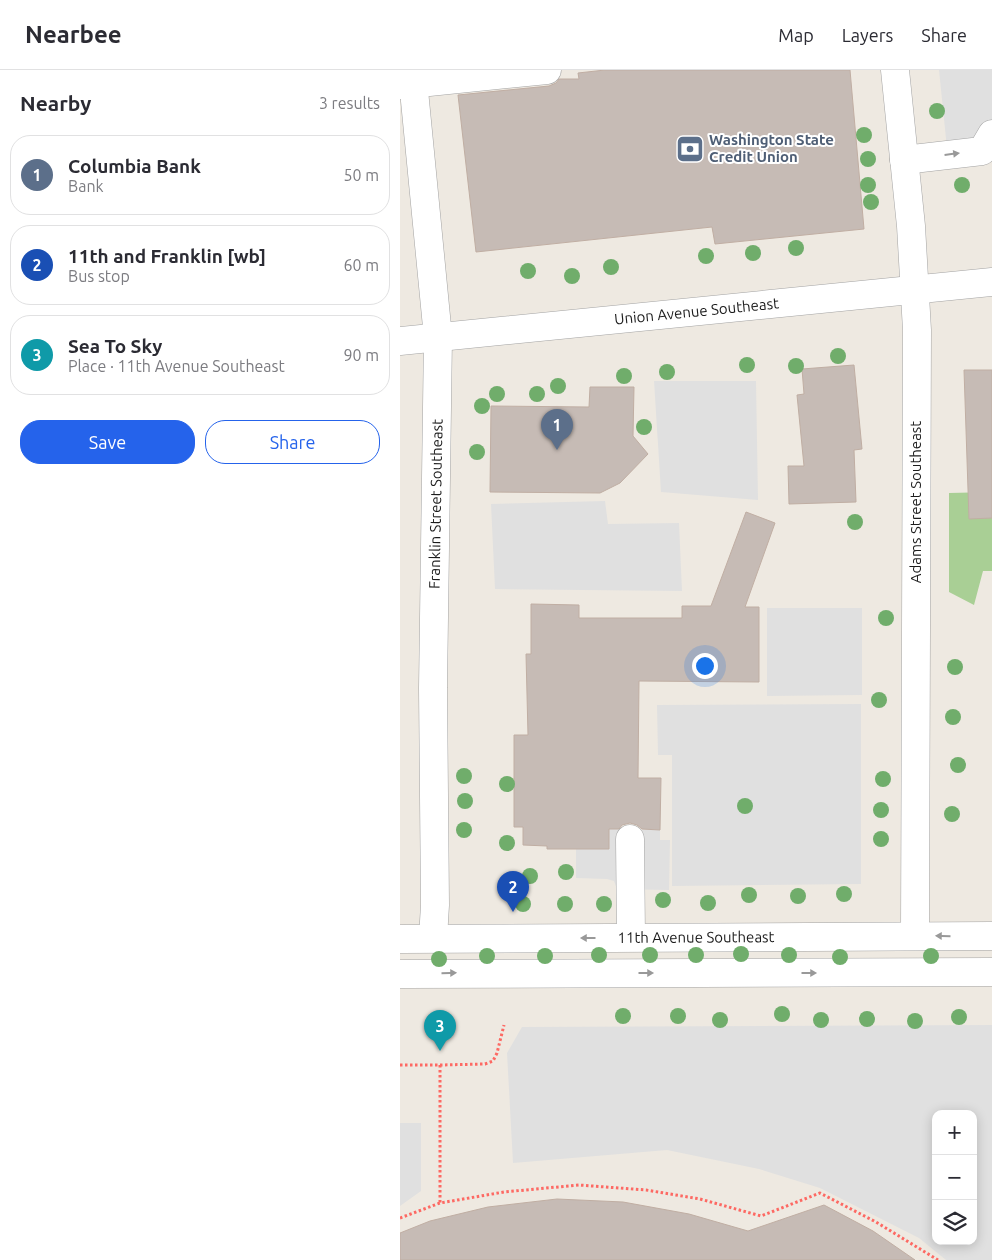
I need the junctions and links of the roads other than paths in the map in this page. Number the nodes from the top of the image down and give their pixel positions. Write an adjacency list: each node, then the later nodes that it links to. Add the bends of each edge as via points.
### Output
1 (547, 70): 3 (street)
2 (895, 70): 5 (street, Adams Street Southeast)
3 (409, 80): 8 (street, Franklin Street Southeast)
4 (992, 134): 5 (street, one-way to 4, via 982,151)
5 (904, 160): 7 (street, Adams Street Southeast)
6 (992, 282): 7 (street, Union Avenue Southeast)
7 (916, 290): 8 (street, Union Avenue Southeast); 11 (street, Adams Street Southeast)
8 (438, 337): 9 (street, Union Avenue Southeast); 14 (street, Franklin Street Southeast)
9 (400, 342)
10 (630, 839): 13 (street)
11 (915, 935): 12 (street, 11th Avenue Southeast, one-way to 11); 13 (street, 11th Avenue Southeast)
12 (992, 936)
13 (631, 937): 14 (street, 11th Avenue Southeast, one-way to 14)
14 (433, 938): 15 (street, 11th Avenue Southeast)
15 (400, 939)
16 (992, 972): 17 (street, one-way to 16)
17 (400, 974)

